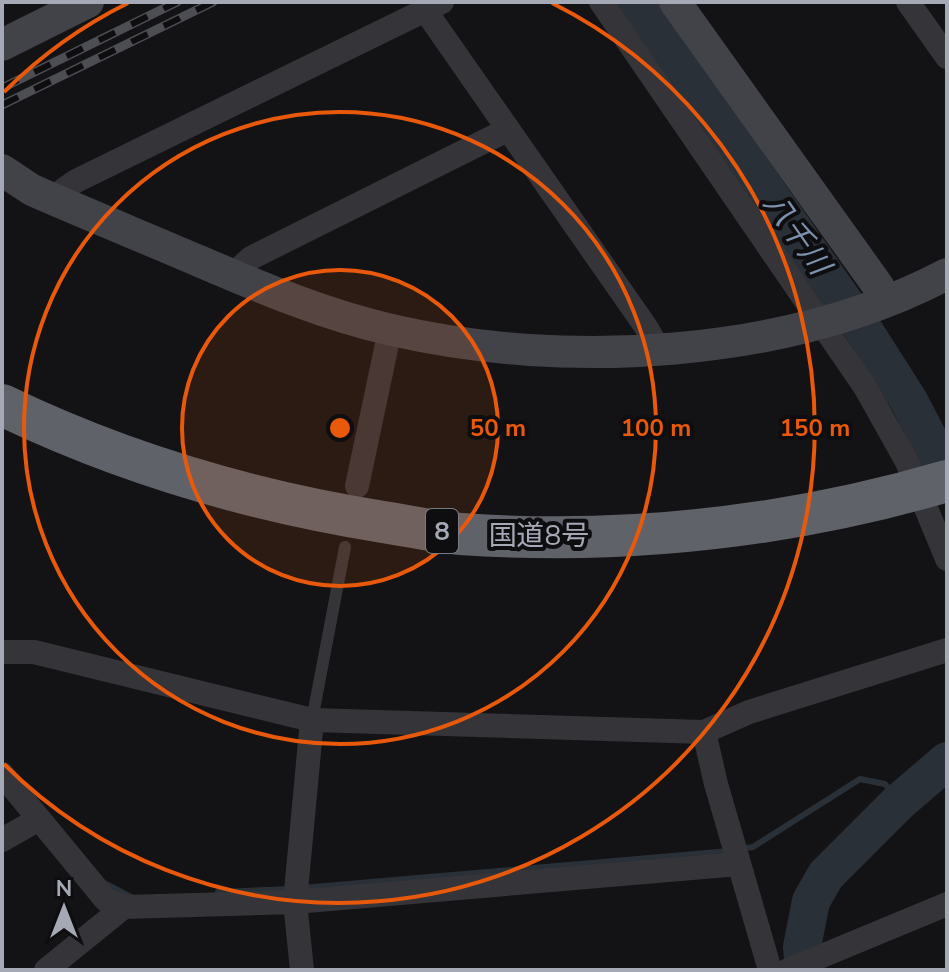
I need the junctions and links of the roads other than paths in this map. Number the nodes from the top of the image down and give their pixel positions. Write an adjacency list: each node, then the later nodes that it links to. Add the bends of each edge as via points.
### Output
1 (88, 2): 6 (street)
2 (601, 2): 14 (street)
3 (675, 2): 13 (street)
4 (908, 2): 7 (street)
5 (433, 6): 8 (street); 10 (street, via 76,181)
6 (2, 45)
7 (947, 57)
8 (507, 130): 12 (street, via 251,258); 16 (street, via 646,327)
9 (2, 170): 10 (street)
10 (58, 201): 12 (street)
11 (947, 274): 13 (street)
12 (237, 277): 15 (street, via 282,297)
13 (885, 300): 14 (street)
14 (823, 323): 16 (street); 21 (street, via 895,437)
15 (390, 330): 16 (street, via 499,349); 19 (street)
16 (655, 350)
17 (2, 405): 18 (highway, 国道8号 / 8, via 208,484 310,509 458,534 541,537 687,531 823,512)
18 (947, 481)
19 (357, 486)
20 (345, 547): 24 (lane)
21 (947, 559)
22 (947, 650): 25 (street, via 749,712)
23 (2, 652): 24 (street, via 34,652)
24 (312, 720): 25 (street); 30 (street)
25 (704, 732): 29 (street)
26 (2, 774): 27 (street)
27 (39, 819): 28 (street); 32 (street, via 106,900)
28 (2, 840)
29 (739, 864): 30 (street); 35 (street)
30 (295, 902): 32 (street); 34 (street)
31 (947, 904): 36 (street)
32 (124, 907): 33 (street)
33 (46, 970)
34 (302, 970)
35 (770, 970)
36 (789, 970)

